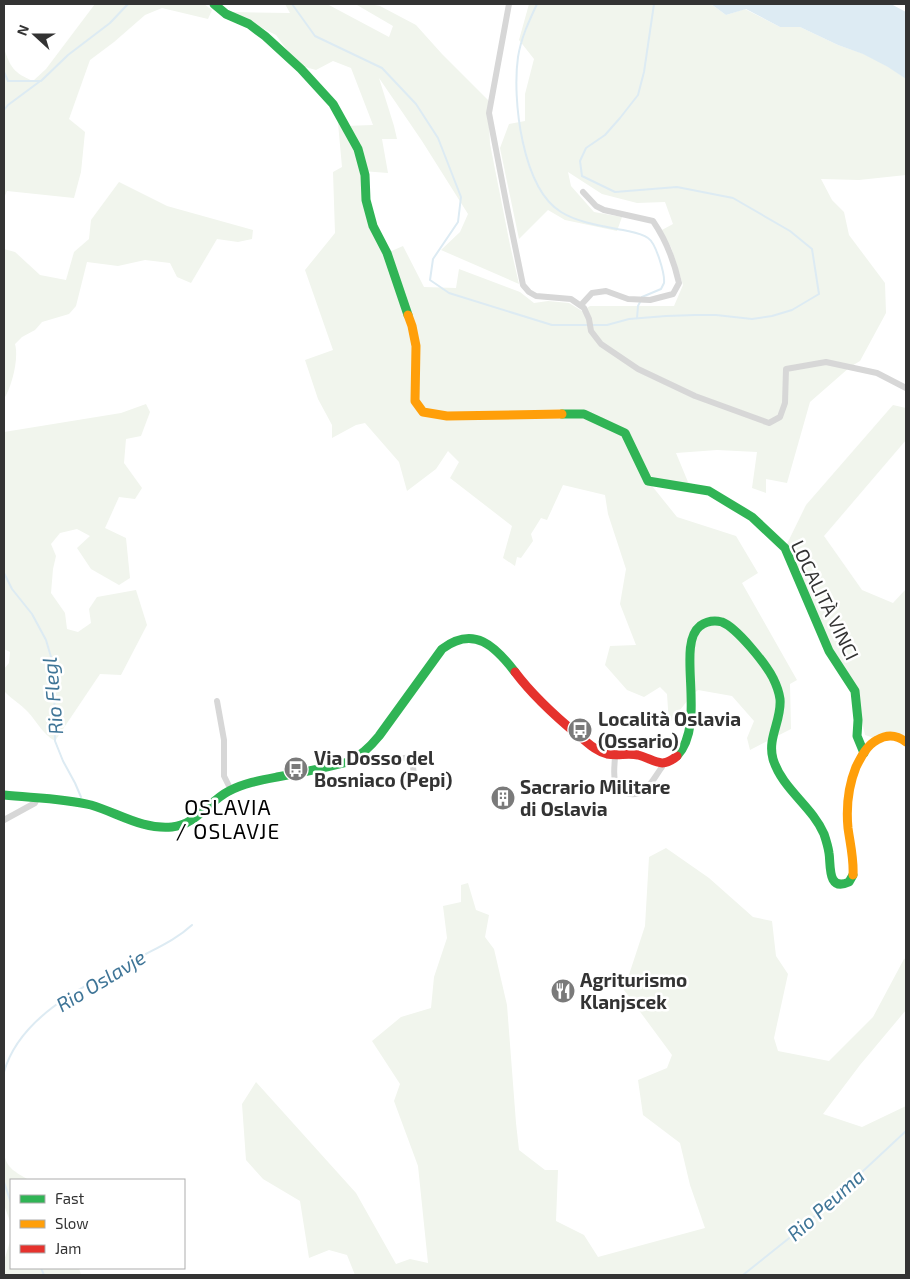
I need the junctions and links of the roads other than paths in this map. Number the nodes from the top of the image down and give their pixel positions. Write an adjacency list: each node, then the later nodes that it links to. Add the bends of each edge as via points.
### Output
1 (214, 4): 8 (street, LOCALITÀ VINCI, via 226,14 249,24 301,69 334,104 358,149 373,226 387,254 412,326 416,346 415,401 423,412 447,416 584,414 625,433 648,481 709,491 752,517 785,548 829,650 855,691 857,736)
2 (509, 4): 4 (street, via 489,112 524,285 536,296 572,299)
3 (582, 192): 4 (street, via 604,210 653,221 669,251 679,284 673,294 650,300 628,299 606,292 592,294)
4 (581, 305): 5 (street, via 591,331 601,344 638,369 695,396 769,423 780,417 785,403 786,369 826,362 877,372)
5 (906, 388)
6 (217, 702): 13 (street, via 224,740 224,776)
7 (906, 742): 8 (street, via 893,735 884,736)
8 (864, 753): 11 (street, via 847,797 853,874 849,882 841,884 832,878 827,844 820,827 774,762 771,740 780,702 776,681 733,629 719,621 707,622 694,633 690,652 689,737 678,755)
9 (615, 755): 10 (street, via 598,750 543,705 490,645 476,638 464,638 442,649 379,736); 11 (street, via 637,755); 11 (street, via 615,780 621,790 631,794 641,793 647,788)
10 (359, 757): 12 (street, via 369,763 415,756); 13 (street, via 338,765 251,782)
11 (662, 763)
12 (414, 776)
13 (231, 790): 15 (street, via 194,818 181,825 161,828 108,810)
14 (4, 795): 15 (street)
15 (37, 799): 16 (street)
16 (4, 820)

